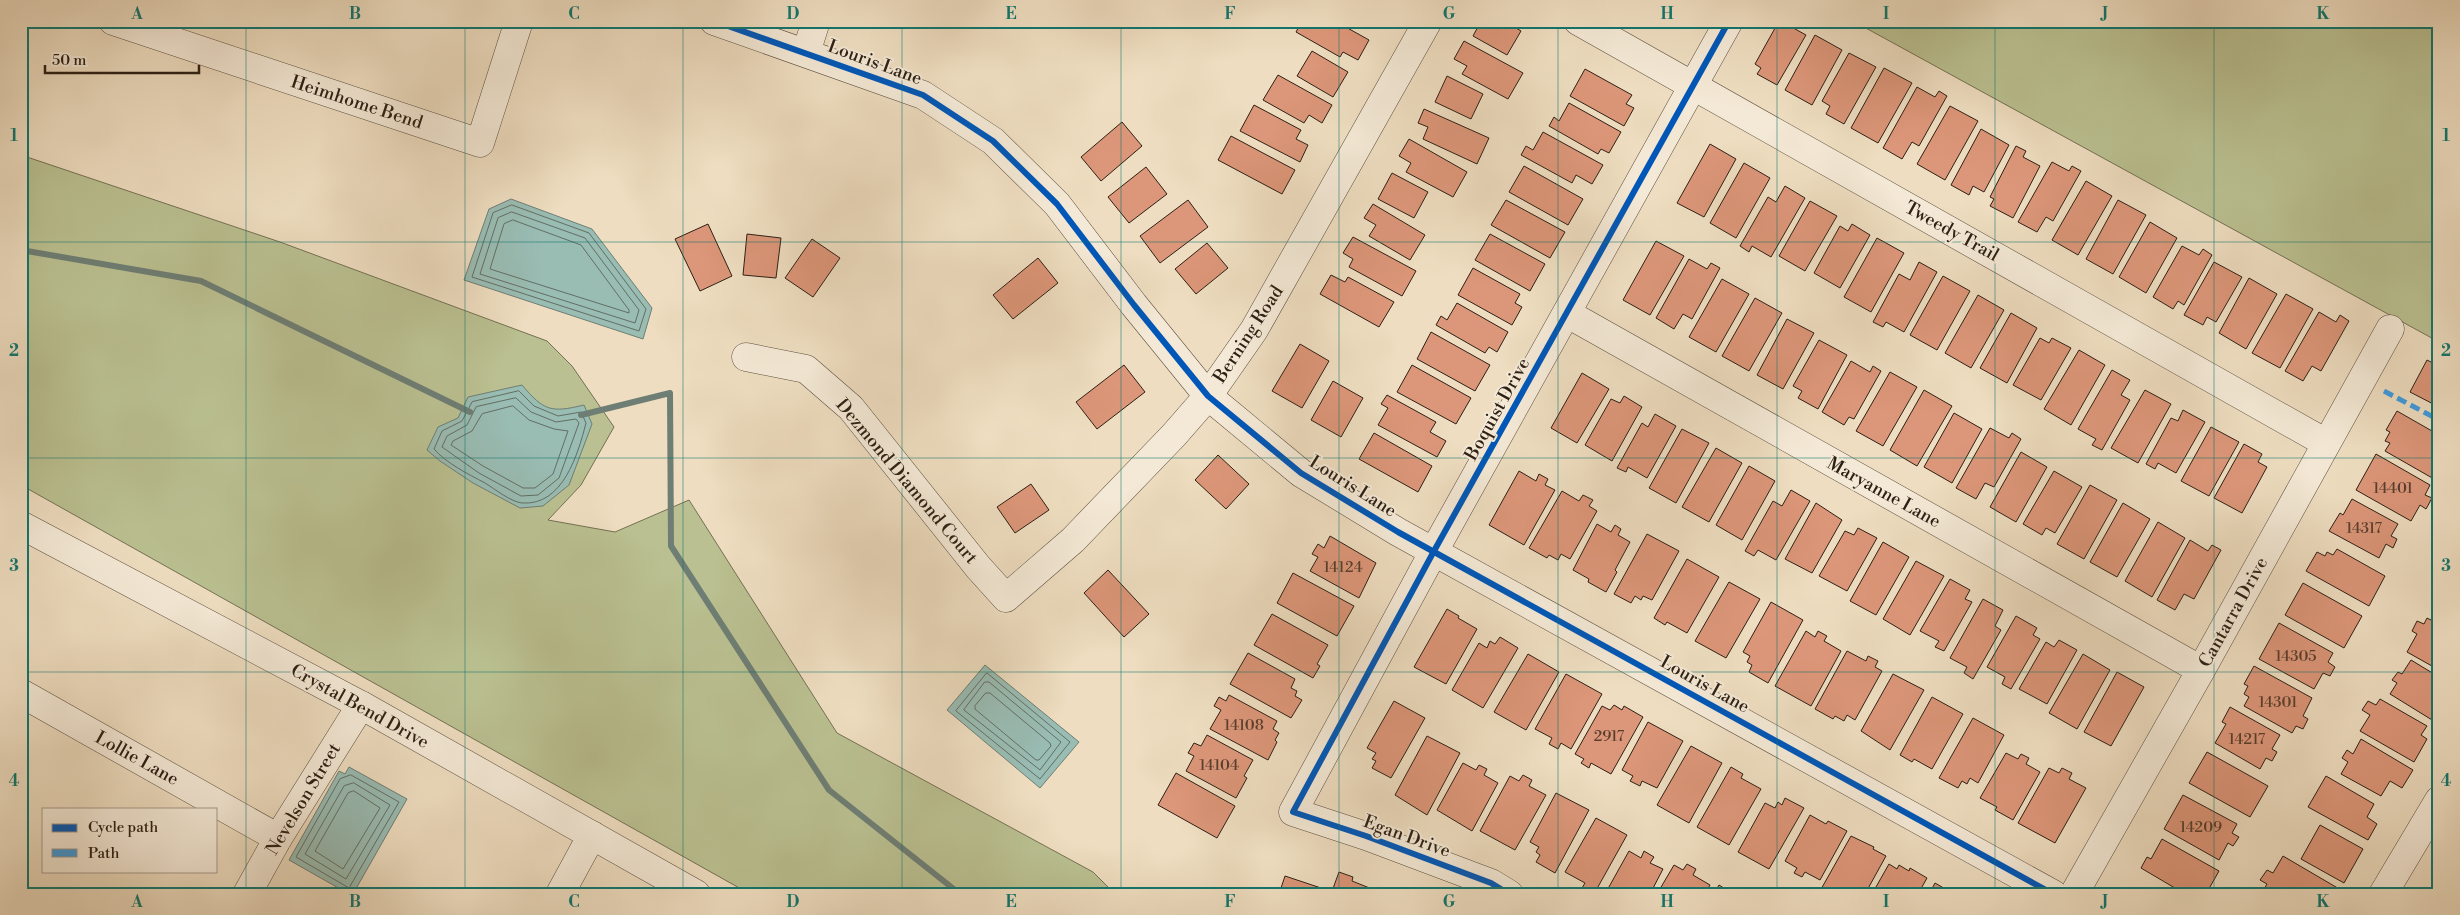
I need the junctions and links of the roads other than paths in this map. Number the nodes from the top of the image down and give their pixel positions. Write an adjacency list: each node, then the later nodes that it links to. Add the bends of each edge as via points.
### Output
1 (113, 21): 2 (street, Heimhome Bend, via 480,143)
2 (519, 21)
3 (714, 21): 8 (street, Louris Lane)
4 (816, 21): 8 (street)
5 (1428, 21): 13 (street, Berning Road, via 1254,330)
6 (1578, 21): 9 (street, Tweedy Trail)
7 (1729, 21): 9 (street, Boquist Drive)
8 (806, 53): 13 (street, Louris Lane, via 923,96 993,141 1057,204)
9 (1693, 85): 10 (street, Boquist Drive); 14 (street, Tweedy Trail)
10 (1568, 314): 16 (street, Boquist Drive); 18 (street, Maryanne Lane)
11 (2390, 329): 14 (street, Cantarra Drive)
12 (746, 357): 17 (street, Dezmond Diamond Court, via 806,369 851,408 978,567)
13 (1208, 396): 16 (street, Louris Lane, via 1301,473); 17 (street, Berning Road, via 1073,540)
14 (2326, 443): 18 (street, Cantarra Drive)
15 (21, 525): 20 (street, Crystal Bend Drive)
16 (1434, 551): 22 (street, Boquist Drive); 29 (street, Louris Lane)
17 (1006, 597)
18 (2201, 670): 30 (street, Cantarra Drive)
19 (21, 693): 24 (street, Lollie Lane)
20 (361, 705): 23 (street, Crystal Bend Drive); 24 (street, Nevelson Street)
21 (2439, 800): 31 (street)
22 (1293, 812): 28 (street, Egan Drive, via 1491,883)
23 (592, 836): 26 (street); 27 (street, Crystal Bend Drive)
24 (278, 838): 25 (street, Nevelson Street)
25 (247, 894)
26 (560, 894)
27 (696, 894)
28 (1509, 894)
29 (2053, 894)
30 (2074, 894)
31 (2383, 894)

